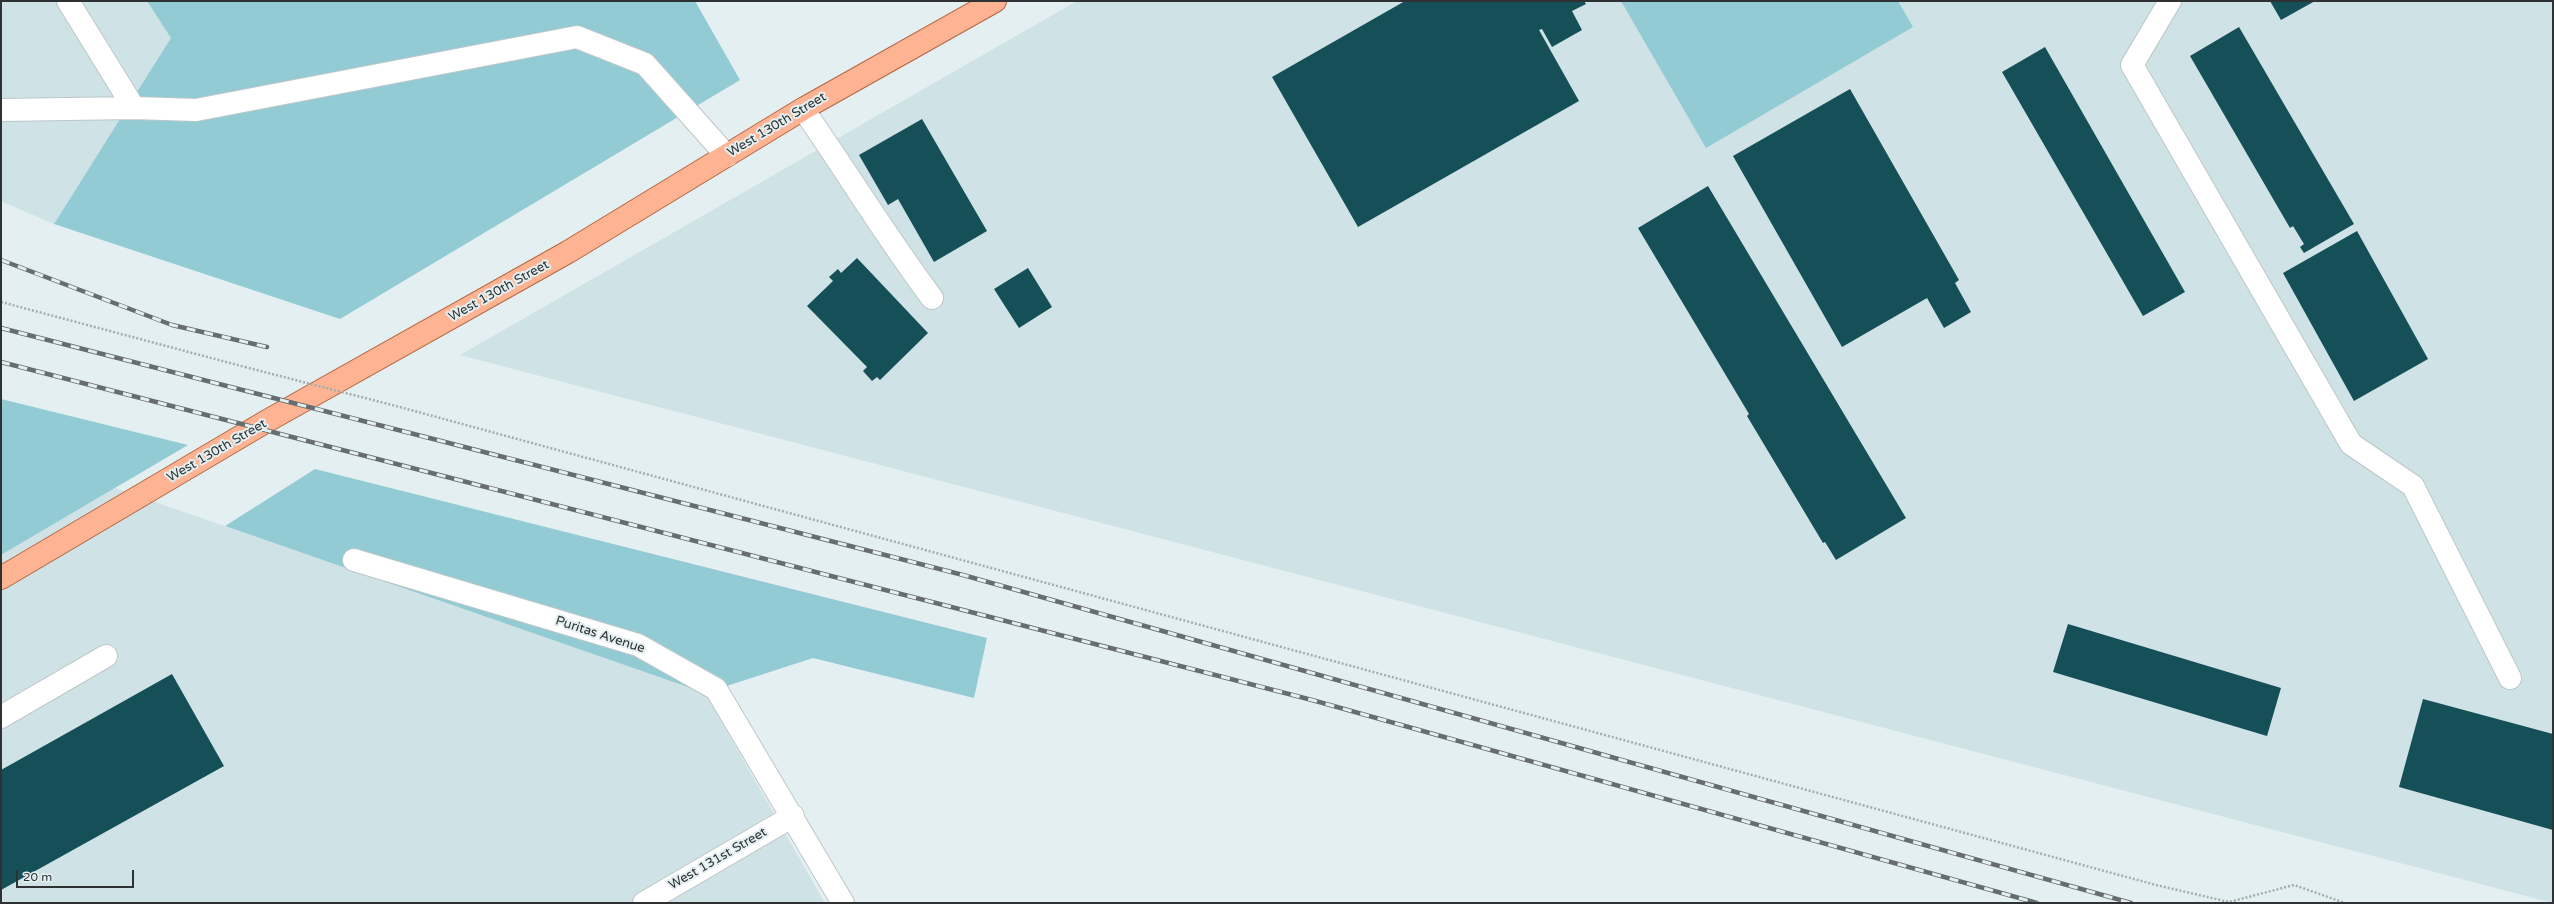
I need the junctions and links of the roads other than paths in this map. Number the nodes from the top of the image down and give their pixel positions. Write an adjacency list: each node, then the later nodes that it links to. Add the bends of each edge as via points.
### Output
1 (68, 1): 4 (street)
2 (994, 1): 5 (main road, West 130th Street)
3 (2170, 1): 12 (street, via 2132,65 2351,444 2413,486)
4 (134, 108): 6 (street); 7 (street, via 196,110 577,37 645,64)
5 (803, 109): 7 (main road, West 130th Street); 8 (street, via 845,168 894,246)
6 (1, 110)
7 (727, 156): 10 (main road, West 130th Street, via 568,252 267,421)
8 (932, 298)
9 (354, 560): 14 (street, Puritas Avenue, via 638,645 716,689)
10 (1, 578)
11 (106, 656): 13 (street)
12 (2510, 678)
13 (1, 717)
14 (793, 816): 15 (street, West 131st Street); 16 (street, Puritas Avenue)
15 (644, 903)
16 (843, 903)

